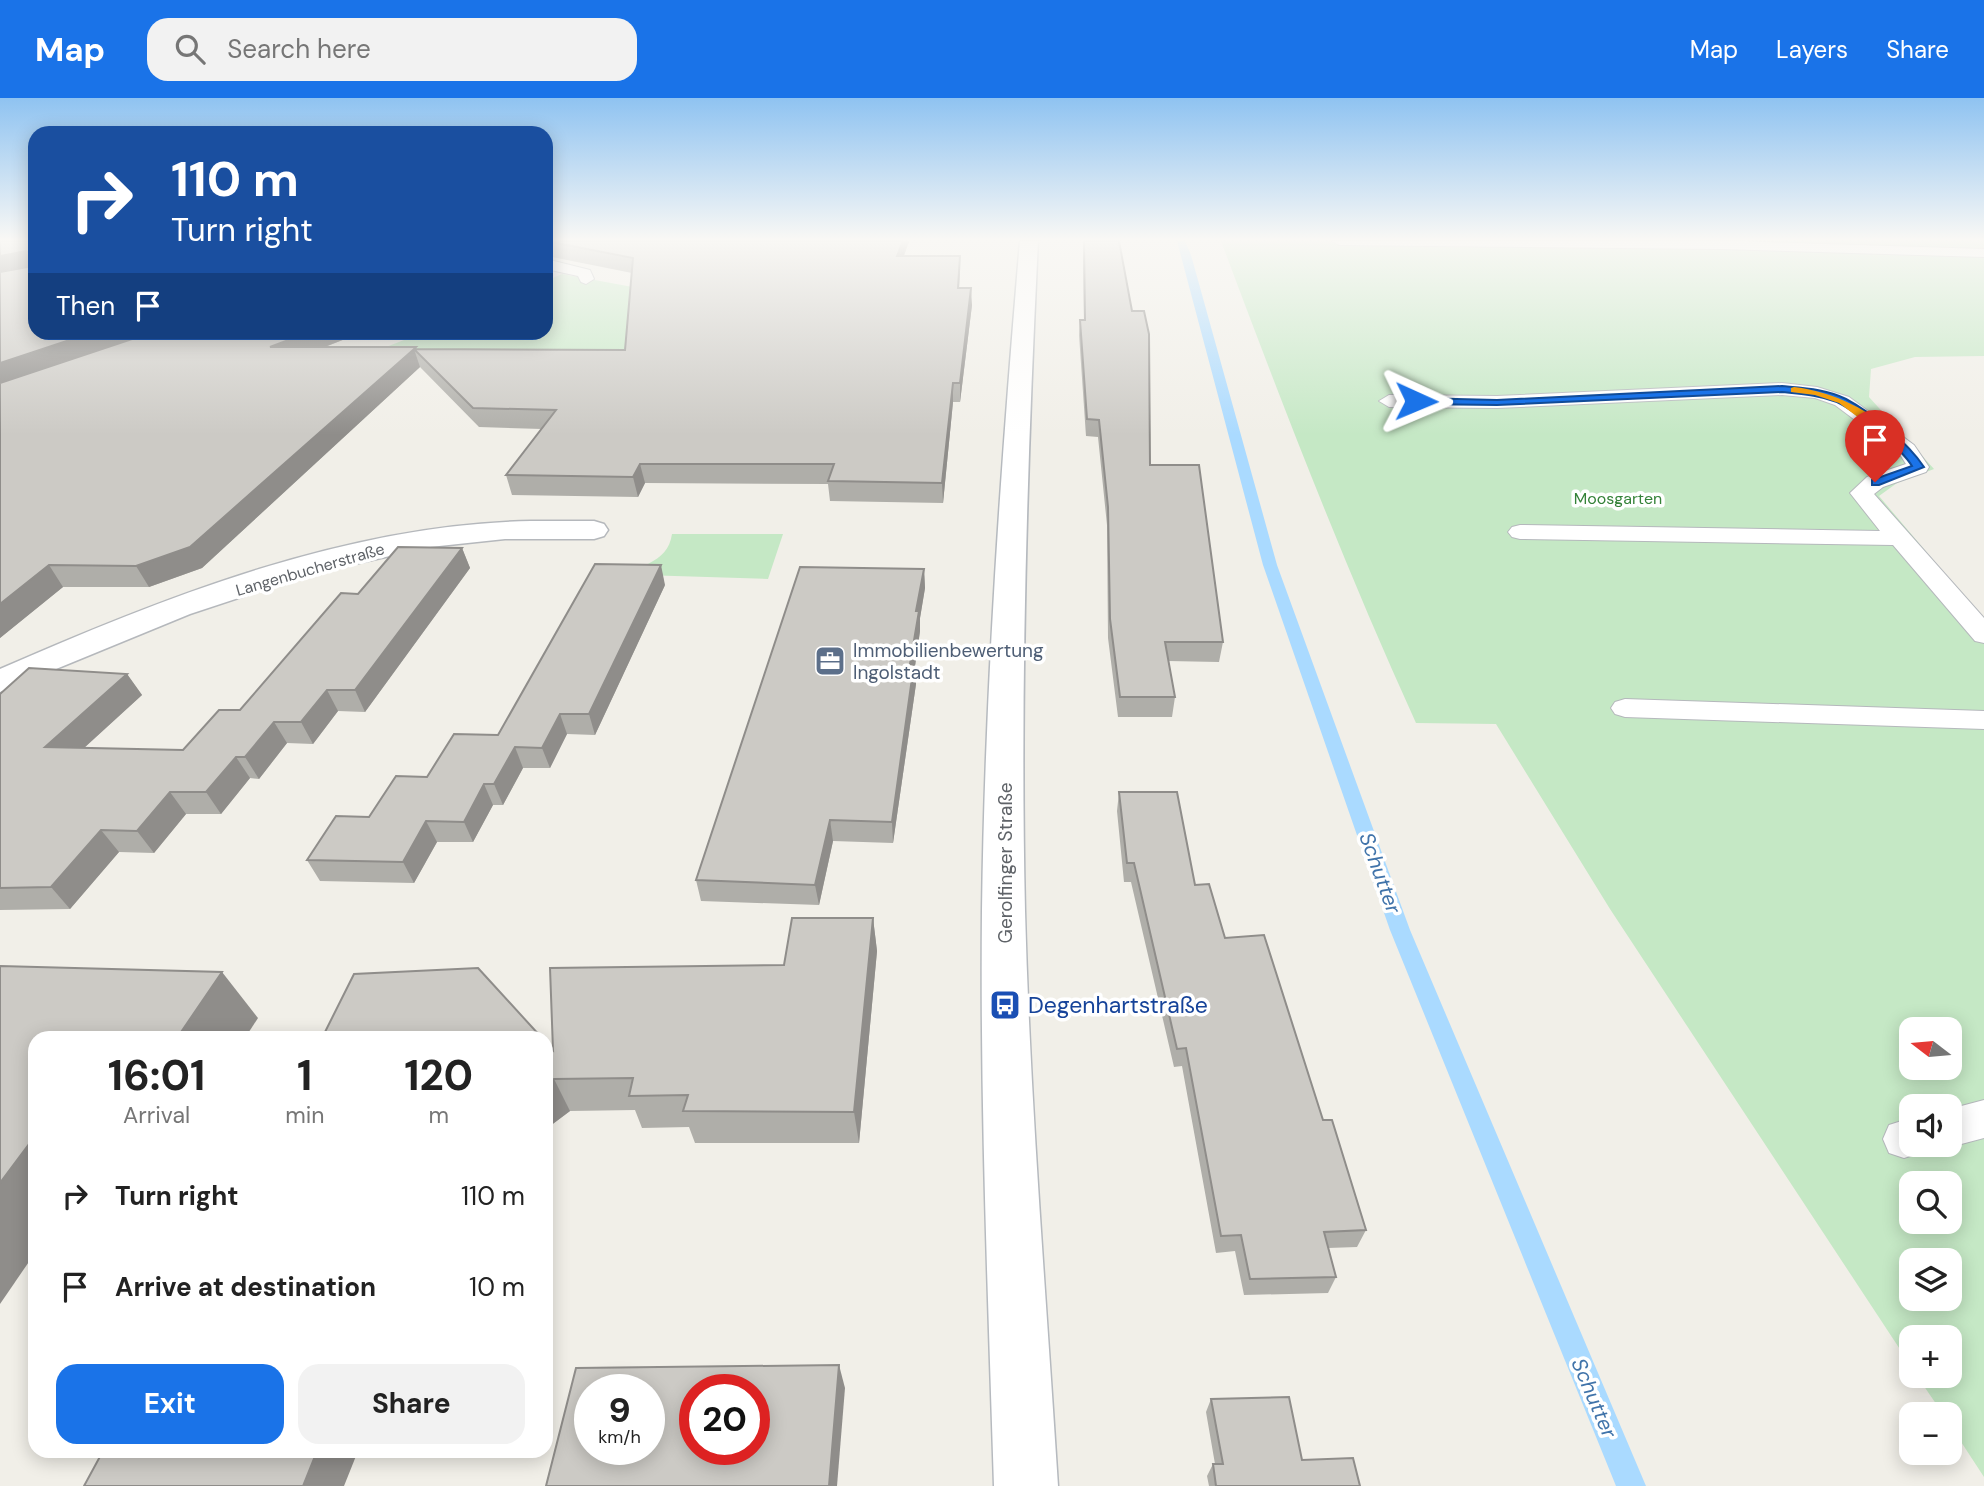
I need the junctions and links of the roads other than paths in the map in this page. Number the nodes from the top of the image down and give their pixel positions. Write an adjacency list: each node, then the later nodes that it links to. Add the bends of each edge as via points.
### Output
1 (1026, 306): 12 (street, Gerolfinger Straße, via 1011,530 1005,1005)
2 (1389, 401): 5 (lane, via 1497,402 1782,389 1816,393 1842,401 1907,449 1918,467 1875,482 1861,494)
3 (594, 530): 7 (street, Langenbucherstraße, via 494,531 400,544 284,573 155,617)
4 (1520, 532): 5 (lane)
5 (1898, 538): 6 (lane)
6 (1984, 635)
7 (0, 682)
8 (1626, 708): 9 (lane)
9 (1984, 720)
10 (1984, 1119): 11 (lane)
11 (1962, 1125)
12 (1026, 1486)

